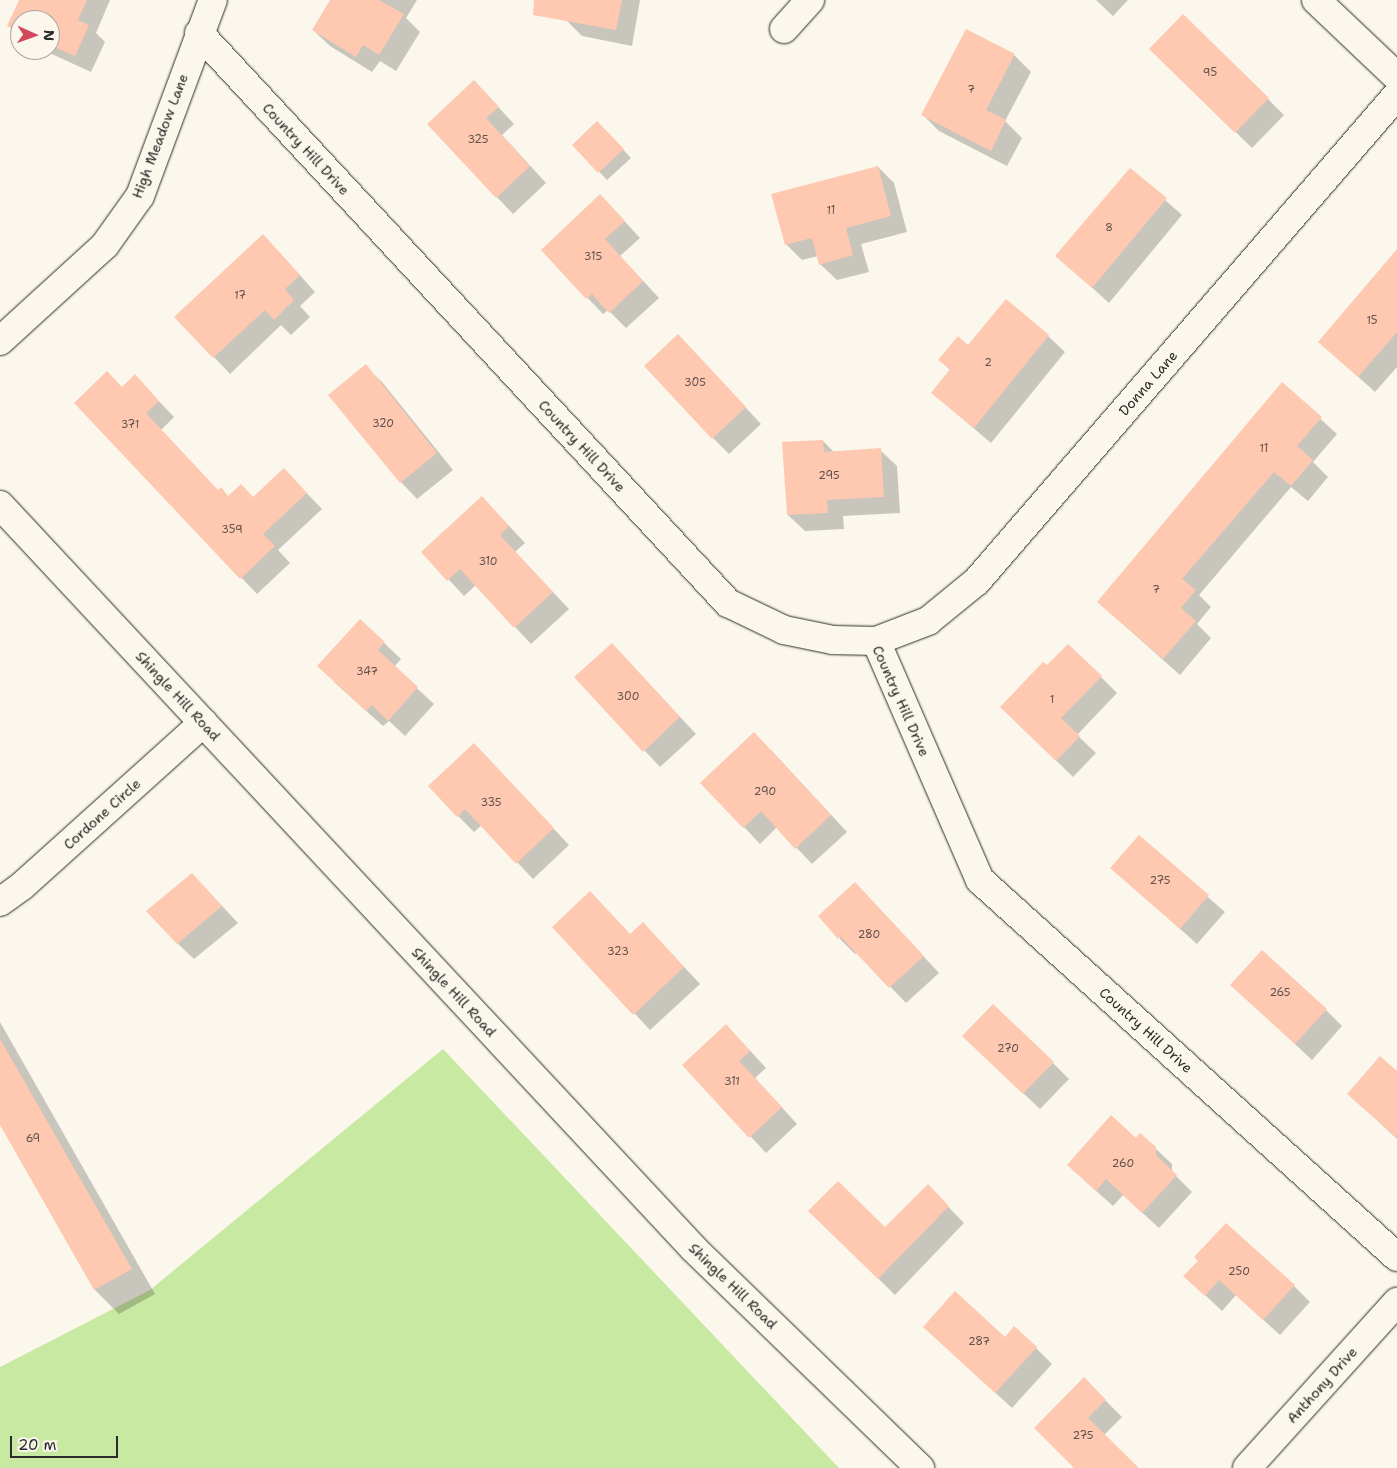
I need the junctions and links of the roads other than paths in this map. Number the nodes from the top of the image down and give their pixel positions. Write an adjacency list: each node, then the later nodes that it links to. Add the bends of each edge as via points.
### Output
1 (213, 0): 5 (street, High Meadow Lane)
2 (810, 0): 4 (street)
3 (1316, 0): 6 (street)
4 (784, 29)
5 (199, 33): 8 (street, High Meadow Lane, via 140,196 105,245); 10 (street, Country Hill Drive, via 728,603 784,630 833,640)
6 (1397, 77)
7 (1397, 95): 10 (street, Donna Lane, via 977,581 928,621)
8 (0, 341)
9 (0, 506): 11 (street, Shingle Hill Road)
10 (876, 641): 13 (street, Country Hill Drive, via 980,880)
11 (203, 723): 12 (street, Cordone Circle, via 22,886); 15 (street, Shingle Hill Road, via 694,1249)
12 (0, 902)
13 (1397, 1257)
14 (1397, 1302): 16 (street, Anthony Drive)
15 (920, 1468)
16 (1247, 1468)

